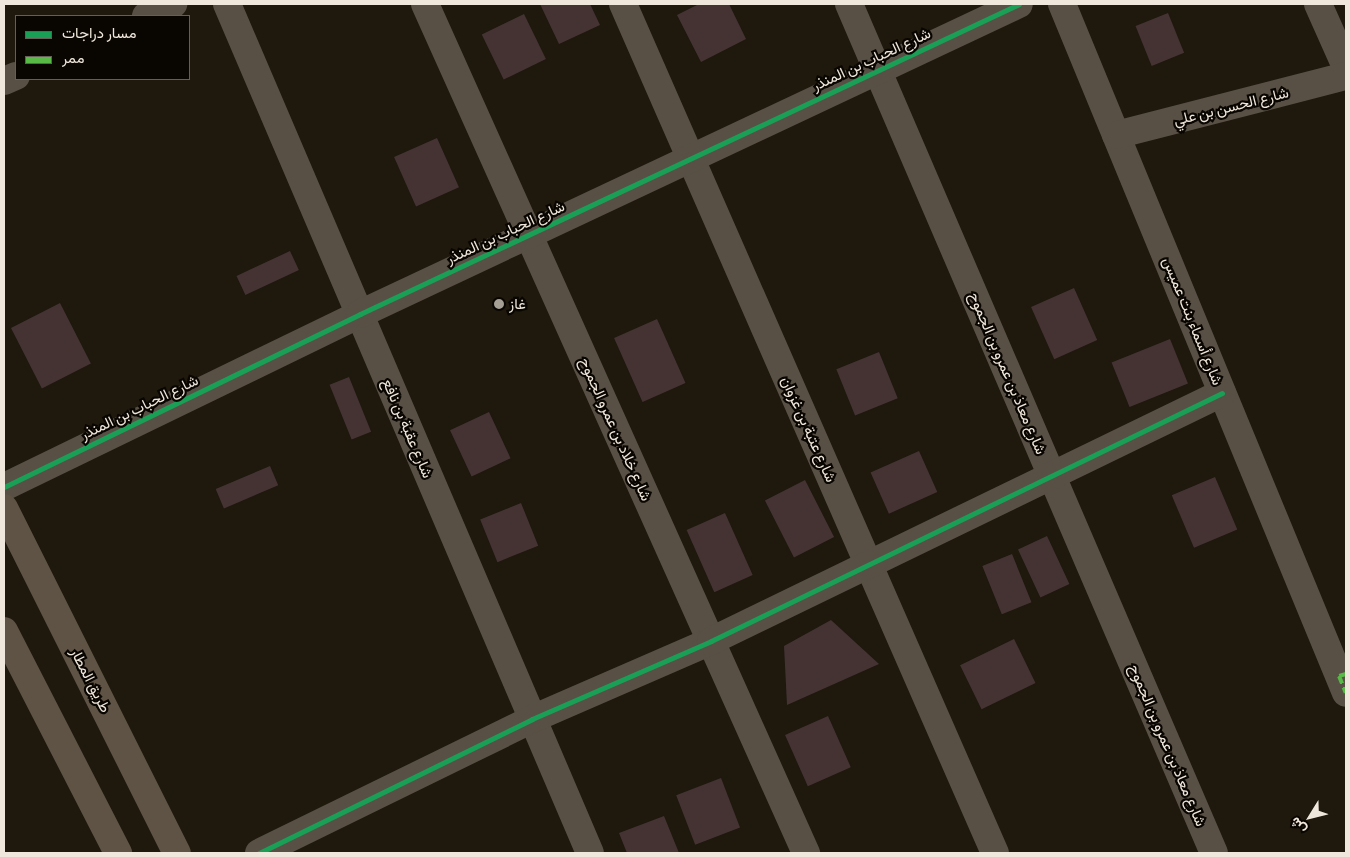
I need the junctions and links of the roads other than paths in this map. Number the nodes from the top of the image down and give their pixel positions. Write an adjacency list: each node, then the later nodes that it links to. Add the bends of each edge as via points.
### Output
1 (174, 4): 9 (street)
2 (227, 4): 16 (street, شارع عقبة بن نافع)
3 (426, 4): 15 (street, شارع خلاد بن عمرو الجموح)
4 (623, 4): 14 (street, شارع عتبة بن غزوان)
5 (849, 4): 11 (street, شارع معاذ بن عمرو بن الجموح)
6 (1019, 4): 11 (street, شارع الحباب بن المنذر)
7 (1062, 4): 13 (street, شارع أسماء بنت عميس)
8 (1318, 4): 10 (street)
9 (148, 15)
10 (1346, 67)
11 (878, 69): 14 (street, شارع الحباب بن المنذر); 18 (street, شارع معاذ بن عمرو بن الجموح)
12 (1346, 76): 13 (street, شارع الحسن بن علي)
13 (1116, 135): 17 (street, شارع أسماء بنت عميس)
14 (690, 157): 15 (street, شارع الحباب بن المنذر); 21 (street, شارع عتبة بن غزوان)
15 (529, 235): 16 (street, شارع الحباب بن المنذر); 23 (street, شارع خلاد بن عمرو الجموح)
16 (360, 314): 19 (street, شارع الحباب بن المنذر); 25 (street, شارع عقبة بن نافع)
17 (1222, 393): 18 (street); 24 (street, شارع أسماء بنت عميس)
18 (1052, 476): 21 (street); 32 (street, شارع معاذ بن عمرو بن الجموح)
19 (4, 488)
20 (4, 508): 27 (highway, طريق المطار)
21 (869, 564): 23 (street); 31 (street, شارع عتبة بن غزوان)
22 (4, 631): 26 (highway)
23 (711, 641): 25 (street); 30 (street, شارع خلاد بن عمرو الجموح)
24 (1344, 681)
25 (532, 719): 28 (street); 29 (street, شارع عقبة بن نافع)
26 (118, 853)
27 (177, 853)
28 (259, 853)
29 (590, 853)
30 (806, 853)
31 (995, 853)
32 (1214, 853)

